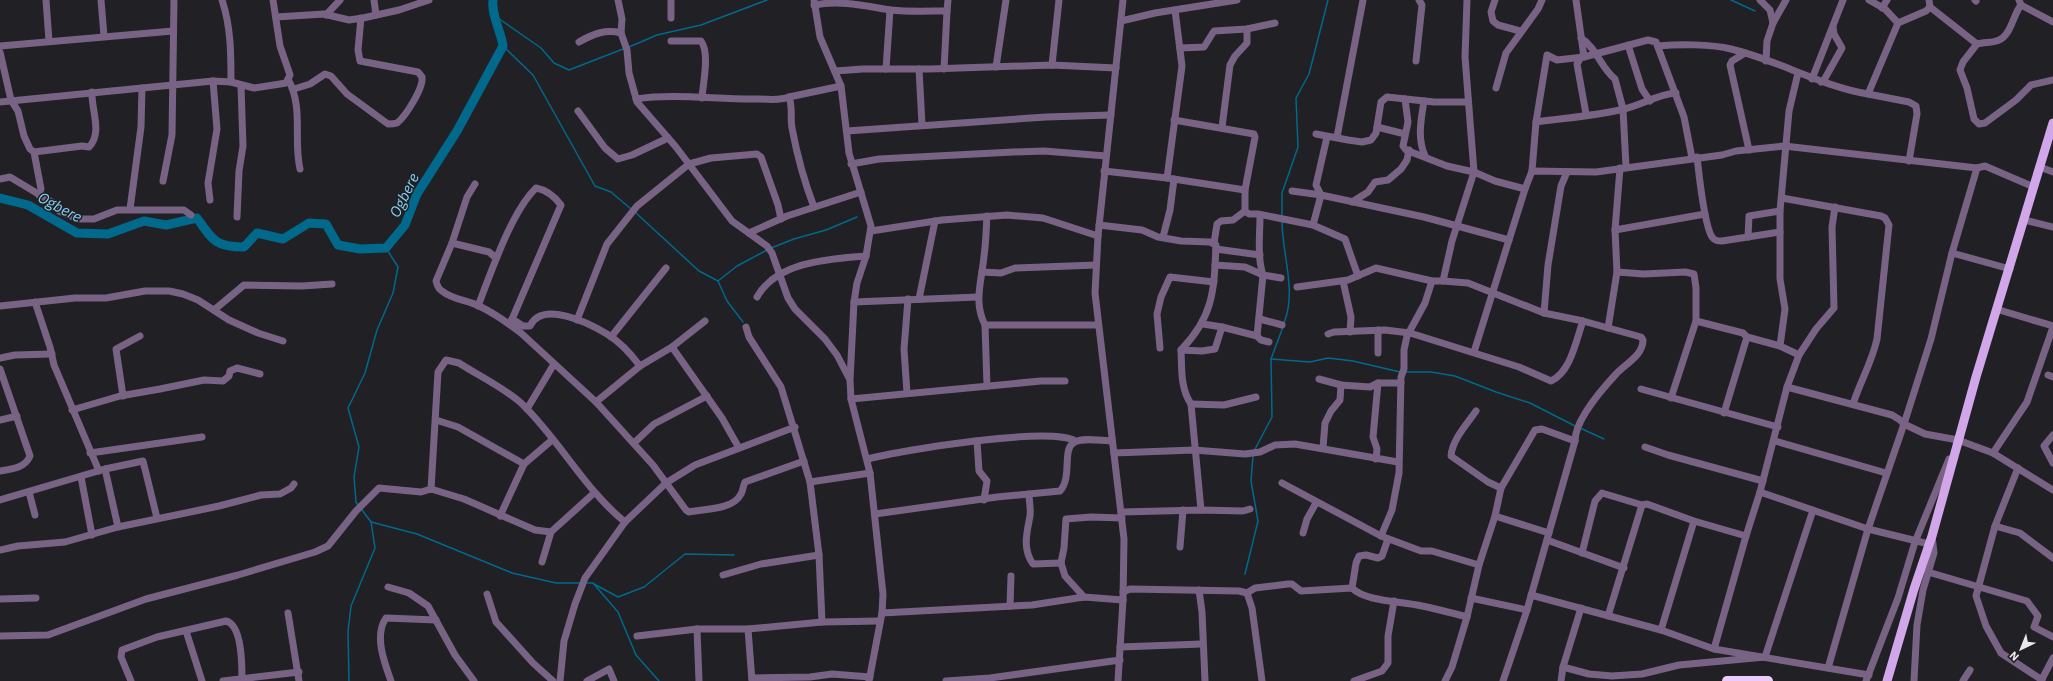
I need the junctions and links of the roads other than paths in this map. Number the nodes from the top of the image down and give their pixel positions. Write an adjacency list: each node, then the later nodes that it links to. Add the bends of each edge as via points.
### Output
1 (46, 0): 54 (street)
2 (101, 0): 52 (street)
3 (174, 0): 49 (street)
4 (222, 0): 80 (street, via 228,17)
5 (273, 0): 39 (street)
6 (340, 0): 37 (street)
7 (374, 0): 38 (street)
8 (429, 0): 38 (street)
9 (618, 0): 51 (street, via 622,19)
10 (671, 0): 41 (street)
11 (948, 0): 36 (street)
12 (1006, 0): 69 (street)
13 (1059, 0): 68 (street)
14 (1123, 0): 42 (street)
15 (1187, 0): 32 (street)
16 (1237, 0): 32 (street)
17 (1363, 0): 114 (street)
18 (1419, 0): 66 (street, via 1422,5)
19 (1467, 0): 99 (street, via 1465,57)
20 (1495, 0): 50 (street, via 1491,12 1493,21 1498,25)
21 (1542, 0): 50 (street)
22 (1576, 0): 53 (street)
23 (1760, 0): 45 (street, via 1770,10)
24 (1786, 0): 45 (street)
25 (1843, 0): 47 (street)
26 (1869, 0): 33 (street)
27 (1887, 0): 33 (street)
28 (1924, 0): 29 (street)
29 (1929, 2): 46 (street, via 1926,11); 57 (street)
30 (814, 3): 34 (street, via 844,2); 74 (street, via 820,37)
31 (2020, 3): 43 (street); 57 (street, via 2005,36 1998,41)
32 (1188, 8): 35 (street)
33 (1882, 8): 46 (street)
34 (890, 10): 36 (street); 71 (street)
35 (1175, 10): 42 (street); 61 (street)
36 (947, 11): 73 (street)
37 (326, 15): 39 (street); 40 (street, via 349,20)
38 (376, 15): 40 (street)
39 (276, 17): 76 (street, via 280,46 290,75)
40 (361, 18): 87 (street, via 358,50 360,61 418,72 422,77 420,90 398,122 388,124 347,94 331,76 325,74 310,84)
41 (671, 18)
42 (1121, 21): 70 (street)
43 (2053, 22)
44 (1275, 23): 48 (street)
45 (1773, 23): 67 (street, via 1766,40)
46 (1898, 23): 90 (street)
47 (1833, 27): 77 (street); 81 (street, via 1842,48)
48 (1247, 29): 61 (street, via 1214,31 1204,47); 108 (street, via 1247,43 1230,65)
49 (173, 30): 52 (street); 82 (street)
50 (1520, 31): 86 (street, via 1506,53)
51 (621, 33): 56 (street, via 604,31); 92 (street, via 628,73)
52 (104, 36): 54 (street)
53 (1581, 38): 64 (street); 65 (street)
54 (49, 41): 59 (street)
55 (671, 41): 93 (street, via 696,40 704,45)
56 (579, 42)
57 (1978, 44): 78 (street, via 1963,62 1960,70 1974,119 1979,124 1985,123 2016,100 2031,85)
58 (1628, 45): 60 (street, via 1648,40 1656,42); 64 (street); 97 (street, via 1642,89)
59 (0, 46)
60 (1658, 46): 63 (street, via 1678,44 1730,48); 89 (street)
61 (1180, 48): 104 (street, via 1182,66)
62 (0, 52): 95 (street)
63 (1745, 53): 67 (street); 118 (street, via 1730,65)
64 (1595, 54): 65 (street); 101 (street, via 1609,76 1615,79)
65 (1582, 57): 102 (street, via 1577,64); 105 (street, via 1557,60 1547,55)
66 (1416, 61)
67 (1766, 61): 75 (street)
68 (1052, 65): 69 (street); 70 (street)
69 (996, 67): 73 (street)
70 (1116, 68): 103 (street)
71 (886, 69): 72 (street); 74 (street)
72 (919, 69): 73 (street); 107 (street)
73 (944, 69)
74 (834, 71): 84 (street)
75 (1798, 73): 77 (street); 116 (street)
76 (288, 79): 83 (street, via 286,83 254,88); 87 (street)
77 (1812, 79): 81 (street)
78 (2053, 80)
79 (213, 81): 80 (street); 82 (street); 147 (street, via 217,129 208,183)
80 (231, 82): 83 (street)
81 (1821, 82): 90 (street)
82 (172, 85): 85 (street); 137 (street, via 172,135)
83 (242, 86): 158 (street, via 243,146)
84 (841, 86): 91 (street); 110 (street)
85 (142, 88): 88 (street); 151 (street, via 141,127)
86 (1496, 88)
87 (294, 89): 129 (street, via 298,109)
88 (92, 92): 95 (street); 119 (street, via 96,130 92,144 89,147)
89 (1676, 93): 97 (street, via 1664,93); 122 (street)
90 (1868, 94): 123 (street, via 1909,102 1916,106)
91 (789, 97): 93 (street, via 782,100); 149 (street, via 792,103 790,121 794,143)
92 (636, 98): 93 (street); 115 (street)
93 (702, 98)
94 (1405, 99): 96 (street); 109 (street, via 1384,98); 112 (street, via 1408,122)
95 (12, 100): 98 (street); 119 (street, via 18,110 24,136 30,150)
96 (1424, 101): 99 (street); 121 (street, via 1420,134 1421,150)
97 (1650, 101): 101 (street)
98 (0, 102)
99 (1468, 102): 132 (street)
100 (578, 110): 115 (street, via 605,148 618,159)
101 (1623, 110): 102 (street); 126 (street)
102 (1586, 114): 105 (street)
103 (1111, 116): 107 (street); 120 (street)
104 (1174, 120): 108 (street); 135 (street)
105 (1536, 122): 131 (street)
106 (2053, 123): 127 (main road)
107 (922, 124): 110 (street)
108 (1222, 127): 141 (street, via 1255,135)
109 (1377, 127): 112 (street); 114 (street, via 1371,140 1362,142)
110 (847, 131): 125 (street)
111 (1316, 134): 113 (street)
112 (1405, 134): 117 (street, via 1403,146)
113 (1327, 137): 114 (street); 145 (street, via 1316,185)
114 (1337, 137)
115 (668, 138): 124 (street)
116 (1784, 146): 118 (street); 123 (street); 146 (street)
117 (1409, 150): 121 (street); 148 (street, via 1407,160 1396,173 1388,180 1375,182 1368,192)
118 (1749, 150): 122 (street)
119 (34, 152): 144 (street)
120 (1106, 156): 125 (street, via 1044,151 879,159); 130 (street)
121 (1425, 157): 132 (street, via 1447,166)
122 (1694, 157): 126 (street); 155 (street)
123 (1910, 161): 128 (street)
124 (689, 164): 159 (street, via 711,158 756,154 761,157); 169 (street, via 732,221); 209 (street, via 637,206 607,244)
125 (852, 164): 143 (street)
126 (1623, 167): 133 (street, via 1596,172); 166 (street)
127 (2040, 167): 134 (street); 139 (main road)
128 (1977, 168): 139 (street, via 1985,166); 176 (street)
129 (300, 169)
130 (1104, 171): 135 (street); 162 (street)
131 (1532, 171): 133 (street); 140 (street)
132 (1474, 172): 140 (street); 164 (street)
133 (1567, 172): 207 (street, via 1561,186 1548,265)
134 (2053, 172)
135 (1171, 178): 141 (street); 172 (street, via 1170,210)
136 (0, 179): 144 (street, via 10,177)
137 (163, 181)
138 (475, 184): 174 (street, via 466,201)
139 (2034, 187): 160 (main road)
140 (1525, 189): 173 (street)
141 (1245, 190): 152 (street)
142 (1292, 191): 145 (street)
143 (861, 192): 149 (street); 167 (street)
144 (40, 195): 151 (street, via 55,204 59,211 78,219 94,219 117,210)
145 (1321, 195): 148 (street); 163 (street)
146 (1782, 198): 150 (street); 153 (street)
147 (210, 200)
148 (1352, 202): 164 (street)
149 (814, 207): 159 (street)
150 (1835, 208): 239 (street, via 1832,227 1834,308); 262 (street, via 1880,216 1885,218 1889,225 1874,356 1859,384)
151 (130, 210): 156 (street, via 184,210)
152 (1245, 211): 154 (street, via 1249,214); 175 (street, via 1234,220 1221,220 1217,224)
153 (1780, 211): 168 (street); 171 (street, via 1749,216)
154 (1260, 214): 163 (street); 177 (street)
155 (1705, 214): 166 (street); 171 (street, via 1711,235 1717,241)
156 (191, 215)
157 (987, 216): 161 (street); 170 (street, via 1043,218); 184 (street)
158 (237, 217)
159 (781, 219): 169 (street)
160 (2024, 220): 165 (street); 183 (main road)
161 (935, 221): 167 (street); 200 (street)
162 (1099, 225): 170 (street); 172 (street, via 1142,230)
163 (1313, 225): 188 (street, via 1346,239)
164 (1458, 226): 173 (street); 190 (street)
165 (2053, 227)
166 (1615, 230): 185 (street)
167 (871, 231): 179 (street)
168 (1780, 232): 171 (street); 232 (street, via 1780,279 1785,309)
169 (749, 233): 186 (street, via 767,246)
170 (1098, 236): 180 (street)
171 (1748, 237)
172 (1163, 238): 175 (street)
173 (1510, 240): 196 (street)
174 (452, 243): 178 (street, via 476,248); 204 (street, via 436,281 437,286 441,291 460,301)
175 (1215, 246): 177 (street); 181 (street)
176 (1952, 253): 183 (street); 270 (street, via 1931,339)
177 (1260, 255): 187 (street)
178 (496, 256): 204 (street); 210 (street, via 530,194 538,188 554,197 561,205 559,213)
179 (866, 256): 186 (street, via 806,264); 202 (street)
180 (1096, 265): 184 (street, via 1016,268 1001,273); 216 (street)
181 (1215, 265): 187 (street, via 1245,267); 193 (street)
182 (666, 268): 228 (street)
183 (2010, 269): 205 (main road)
184 (982, 272): 198 (street)
185 (1617, 272): 213 (street, via 1694,274); 221 (street)
186 (779, 274): 197 (street, via 767,283); 245 (street, via 795,309 825,338)
187 (1263, 275): 189 (street); 208 (street)
188 (1358, 276): 191 (street); 192 (street, via 1381,268)
189 (1281, 278)
190 (1443, 280): 192 (street); 196 (street, via 1468,283)
191 (1343, 281): 195 (street); 223 (street, via 1351,316)
192 (1432, 281): 224 (street)
193 (1214, 282): 214 (street, via 1211,302); 234 (street, via 1170,277 1157,314)
194 (332, 284): 206 (street, via 244,285)
195 (1297, 287)
196 (1494, 293): 207 (street); 236 (street)
197 (757, 296)
198 (978, 297): 200 (street, via 949,300); 215 (street, via 981,318)
199 (908, 299): 200 (street); 202 (street); 254 (street, via 904,349)
200 (919, 299)
201 (35, 302): 203 (street); 206 (street, via 169,291 183,294); 238 (street)
202 (854, 302): 245 (street)
203 (0, 306)
204 (478, 306): 210 (street)
205 (1996, 309): 220 (street); 277 (main road)
206 (214, 310): 230 (street, via 229,320)
207 (1544, 313): 212 (street)
208 (1260, 319): 217 (street); 227 (street)
209 (577, 320): 210 (street, via 549,313 534,318 530,326); 228 (street)
210 (511, 321): 241 (street)
211 (705, 321): 233 (street)
212 (1583, 321): 221 (street); 236 (street, via 1567,365 1559,377 1551,381 1519,366)
213 (1696, 321): 229 (street, via 1743,333); 258 (street)
214 (1202, 324): 219 (street); 235 (street)
215 (985, 325): 216 (street); 251 (street)
216 (1098, 325): 281 (street)
217 (1282, 325)
218 (746, 327): 271 (street, via 749,337 781,387)
219 (1222, 327): 227 (street); 235 (street, via 1215,349)
220 (2053, 327): 289 (street, via 2027,402)
221 (1608, 328): 275 (street, via 1641,337 1643,346 1605,387 1581,422)
222 (1378, 330): 223 (street); 224 (street); 237 (street)
223 (1350, 332): 225 (street)
224 (1410, 333): 236 (street); 247 (street, via 1404,350)
225 (1328, 334)
226 (140, 336): 255 (street, via 116,349)
227 (1258, 336): 231 (street, via 1261,340)
228 (611, 337): 242 (street)
229 (1747, 337): 232 (street); 266 (street)
230 (283, 341)
231 (1269, 342)
232 (1780, 346): 239 (street)
233 (672, 347): 242 (street); 256 (street)
234 (1160, 348)
235 (1182, 350): 261 (street, via 1183,385)
236 (1474, 352)
237 (1378, 353)
238 (52, 354): 240 (street); 264 (street)
239 (1799, 354): 252 (street)
240 (0, 358)
241 (554, 364): 260 (street); 263 (street)
242 (640, 366): 260 (street)
243 (0, 369): 267 (street)
244 (260, 374): 255 (street, via 237,368 230,371 229,376 223,381 204,380)
245 (850, 380): 259 (street)
246 (1319, 380): 250 (street)
247 (1401, 380): 249 (street); 293 (street)
248 (1065, 381): 251 (street)
249 (1378, 383): 250 (street, via 1370,387); 291 (street, via 1373,437 1377,449)
250 (1341, 385): 285 (street, via 1340,400 1325,423)
251 (987, 386): 254 (street)
252 (1787, 387): 262 (street); 272 (street)
253 (1641, 389): 258 (street)
254 (907, 393): 259 (street)
255 (123, 396): 264 (street)
256 (707, 396): 282 (street, via 654,424); 284 (street)
257 (1256, 397): 261 (street, via 1224,405)
258 (1671, 398): 266 (street)
259 (851, 399): 290 (street)
260 (596, 402): 282 (street)
261 (1191, 404): 286 (street)
262 (1853, 404): 270 (street, via 1892,415)
263 (527, 409): 269 (street, via 496,386 459,364 446,360 438,372); 276 (street)
264 (72, 410): 287 (street)
265 (1476, 411): 307 (street, via 1458,438 1451,456)
266 (1724, 413): 272 (street)
267 (17, 416): 268 (street); 298 (street, via 30,456 28,461 19,467)
268 (0, 420)
269 (436, 420): 295 (street, via 458,427); 308 (street)
270 (1904, 424): 277 (street, via 1925,434); 300 (street)
271 (795, 427): 284 (street); 292 (street)
272 (1778, 427): 280 (street)
273 (2053, 435): 294 (street, via 2044,446)
274 (202, 436): 287 (street, via 169,444)
275 (1575, 438): 307 (street, via 1535,430); 338 (street)
276 (552, 440): 295 (street); 312 (street)
277 (1957, 440): 289 (street); 340 (main road); 341 (street)
278 (978, 441): 279 (street, via 1064,436); 290 (street, via 897,452); 315 (street, via 979,471 987,481)
279 (1076, 441): 281 (street); 313 (street, via 1068,450 1068,478 1064,487 1060,491)
280 (1774, 441): 300 (street); 302 (street)
281 (1112, 442): 288 (street)
282 (634, 443): 304 (street)
283 (1645, 447): 302 (street)
284 (739, 448): 304 (street, via 695,465)
285 (1323, 448): 286 (street, via 1295,444 1275,445 1245,454); 291 (street)
286 (1194, 450): 288 (street); 320 (street)
287 (90, 453): 297 (street)
288 (1114, 453): 324 (street)
289 (1994, 453): 296 (street)
290 (868, 459): 299 (street)
291 (1376, 459): 293 (street)
292 (804, 461): 303 (street); 304 (street, via 744,482 742,493 736,502 715,508 689,512)
293 (1398, 462): 336 (street, via 1399,473 1392,510)
294 (2053, 463)
295 (524, 464): 325 (street)
296 (2018, 468): 309 (street); 330 (street)
297 (102, 470): 301 (street); 327 (street, via 143,461); 331 (street)
298 (0, 471)
299 (870, 473): 303 (street); 322 (street)
300 (1886, 473): 332 (street)
301 (81, 477): 310 (street); 335 (street)
302 (1763, 481): 311 (street)
303 (810, 482): 345 (street)
304 (666, 483): 329 (street)
305 (1282, 483): 316 (street)
306 (294, 484): 327 (street, via 280,494 261,495)
307 (1501, 488): 326 (street)
308 (431, 489): 325 (street, via 464,499); 381 (street, via 421,492 379,488 356,511 328,546 315,552 146,599 48,635)
309 (2053, 490)
310 (29, 492): 314 (street); 323 (street)
311 (1760, 492): 321 (street); 337 (street)
312 (594, 493): 329 (street); 333 (street)
313 (1029, 494): 315 (street); 348 (street, via 1030,512 1026,545 1031,560 1033,564)
314 (0, 500)
315 (984, 500): 322 (street)
316 (1316, 503): 334 (street); 336 (street)
317 (1642, 505): 328 (street, via 1647,504); 344 (street, via 1606,494 1599,495 1595,501); 350 (street)
318 (1250, 509): 320 (street)
319 (1183, 510): 320 (street); 324 (street); 342 (street)
320 (1202, 510)
321 (1813, 510): 332 (street); 387 (street)
322 (875, 514): 371 (street, via 883,594)
323 (35, 515)
324 (1122, 515): 348 (street, via 1066,519); 361 (street)
325 (500, 516): 333 (street, via 535,530)
326 (1495, 516): 338 (street); 349 (street)
327 (157, 518): 331 (street)
328 (1694, 521): 337 (street); 379 (street)
329 (625, 522): 407 (street, via 591,568 575,604 564,641)
330 (1995, 526): 346 (street, via 2020,533); 354 (street)
331 (118, 527): 335 (street)
332 (1868, 529): 341 (street); 391 (street)
333 (551, 532): 347 (street)
334 (1303, 533)
335 (92, 534): 343 (street, via 64,542)
336 (1381, 536): 339 (street)
337 (1746, 536): 386 (street)
338 (1548, 537): 344 (street); 360 (street)
339 (1388, 539): 349 (street, via 1421,551 1432,551); 356 (street, via 1382,556 1359,556)
340 (1930, 540): 341 (street); 351 (street, via 1934,553); 421 (main road)
341 (1915, 542): 395 (street, via 1898,598)
342 (1180, 547)
343 (0, 550)
344 (1582, 553): 350 (street)
345 (819, 555): 352 (street, via 761,564); 376 (street)
346 (2053, 558)
347 (542, 562)
348 (1061, 563): 362 (street, via 1065,576)
349 (1479, 565): 364 (street)
350 (1624, 568): 372 (street)
351 (1928, 572): 354 (street); 422 (street, via 1917,624)
352 (723, 575)
353 (1011, 576): 367 (street)
354 (1978, 586): 383 (street, via 2027,601 2038,616 2034,626); 399 (street, via 1976,596 1996,646 2001,653)
355 (388, 587): 374 (street, via 420,599 428,606)
356 (1352, 588): 358 (street, via 1301,592 1292,584 1288,584 1255,588); 366 (street, via 1369,597)
357 (1200, 590): 358 (street); 361 (street, via 1130,589); 384 (street)
358 (1247, 593): 414 (street, via 1252,608)
359 (487, 594): 406 (street, via 496,622)
360 (1531, 595): 368 (street); 369 (street)
361 (1123, 596): 362 (street); 385 (street)
362 (1084, 597): 367 (street)
363 (36, 598): 365 (street)
364 (1471, 598): 369 (street); 373 (street)
365 (0, 599)
366 (1394, 601): 373 (street); 415 (street, via 1388,636 1388,663 1382,671)
367 (1010, 606): 371 (street)
368 (1581, 608): 372 (street); 390 (street)
369 (1527, 610): 417 (street)
370 (288, 613): 393 (street)
371 (882, 613): 375 (street)
372 (1608, 616): 379 (street)
373 (1467, 617): 416 (street, via 1452,667)
374 (436, 620): 404 (street, via 386,618 381,626 382,657); 405 (street, via 455,655)
375 (880, 621): 376 (street); 397 (street)
376 (822, 622): 377 (street)
377 (748, 629): 378 (street); 398 (street)
378 (697, 630): 382 (street); 410 (street)
379 (1661, 630): 386 (street)
380 (186, 631): 394 (street, via 230,622 234,626 241,651); 400 (street, via 158,637 122,650 121,657); 401 (street)
381 (0, 636)
382 (637, 636)
383 (2053, 637)
384 (1202, 644): 385 (street); 413 (street)
385 (1120, 647): 389 (street)
386 (1714, 649): 387 (street)
387 (1765, 657): 390 (street, via 1679,665 1642,674 1612,676 1589,674); 391 (street)
388 (2053, 658): 399 (street)
389 (1120, 660): 411 (street, via 990,678); 412 (street)
390 (1563, 667): 418 (street)
391 (1828, 668): 395 (street)
392 (1970, 670): 423 (street)
393 (299, 672): 394 (street); 403 (street)
394 (242, 678): 402 (street)
395 (1868, 678)
396 (809, 679): 397 (street, via 832,674); 398 (street)
397 (870, 679)
398 (752, 680)
399 (2041, 680)
400 (131, 681)
401 (202, 681)
402 (223, 681)
403 (299, 681)
404 (391, 681)
405 (474, 681)
406 (553, 681)
407 (560, 681)
408 (587, 681): 409 (street, via 609,669)
409 (614, 681)
410 (699, 681)
411 (946, 681)
412 (1118, 681)
413 (1205, 681)
414 (1262, 681)
415 (1354, 681)
416 (1445, 681)
417 (1503, 681)
418 (1561, 681)
419 (1727, 681): 420 (highway)
420 (1768, 681)
421 (1887, 681)
422 (1914, 681)
423 (1963, 681)

